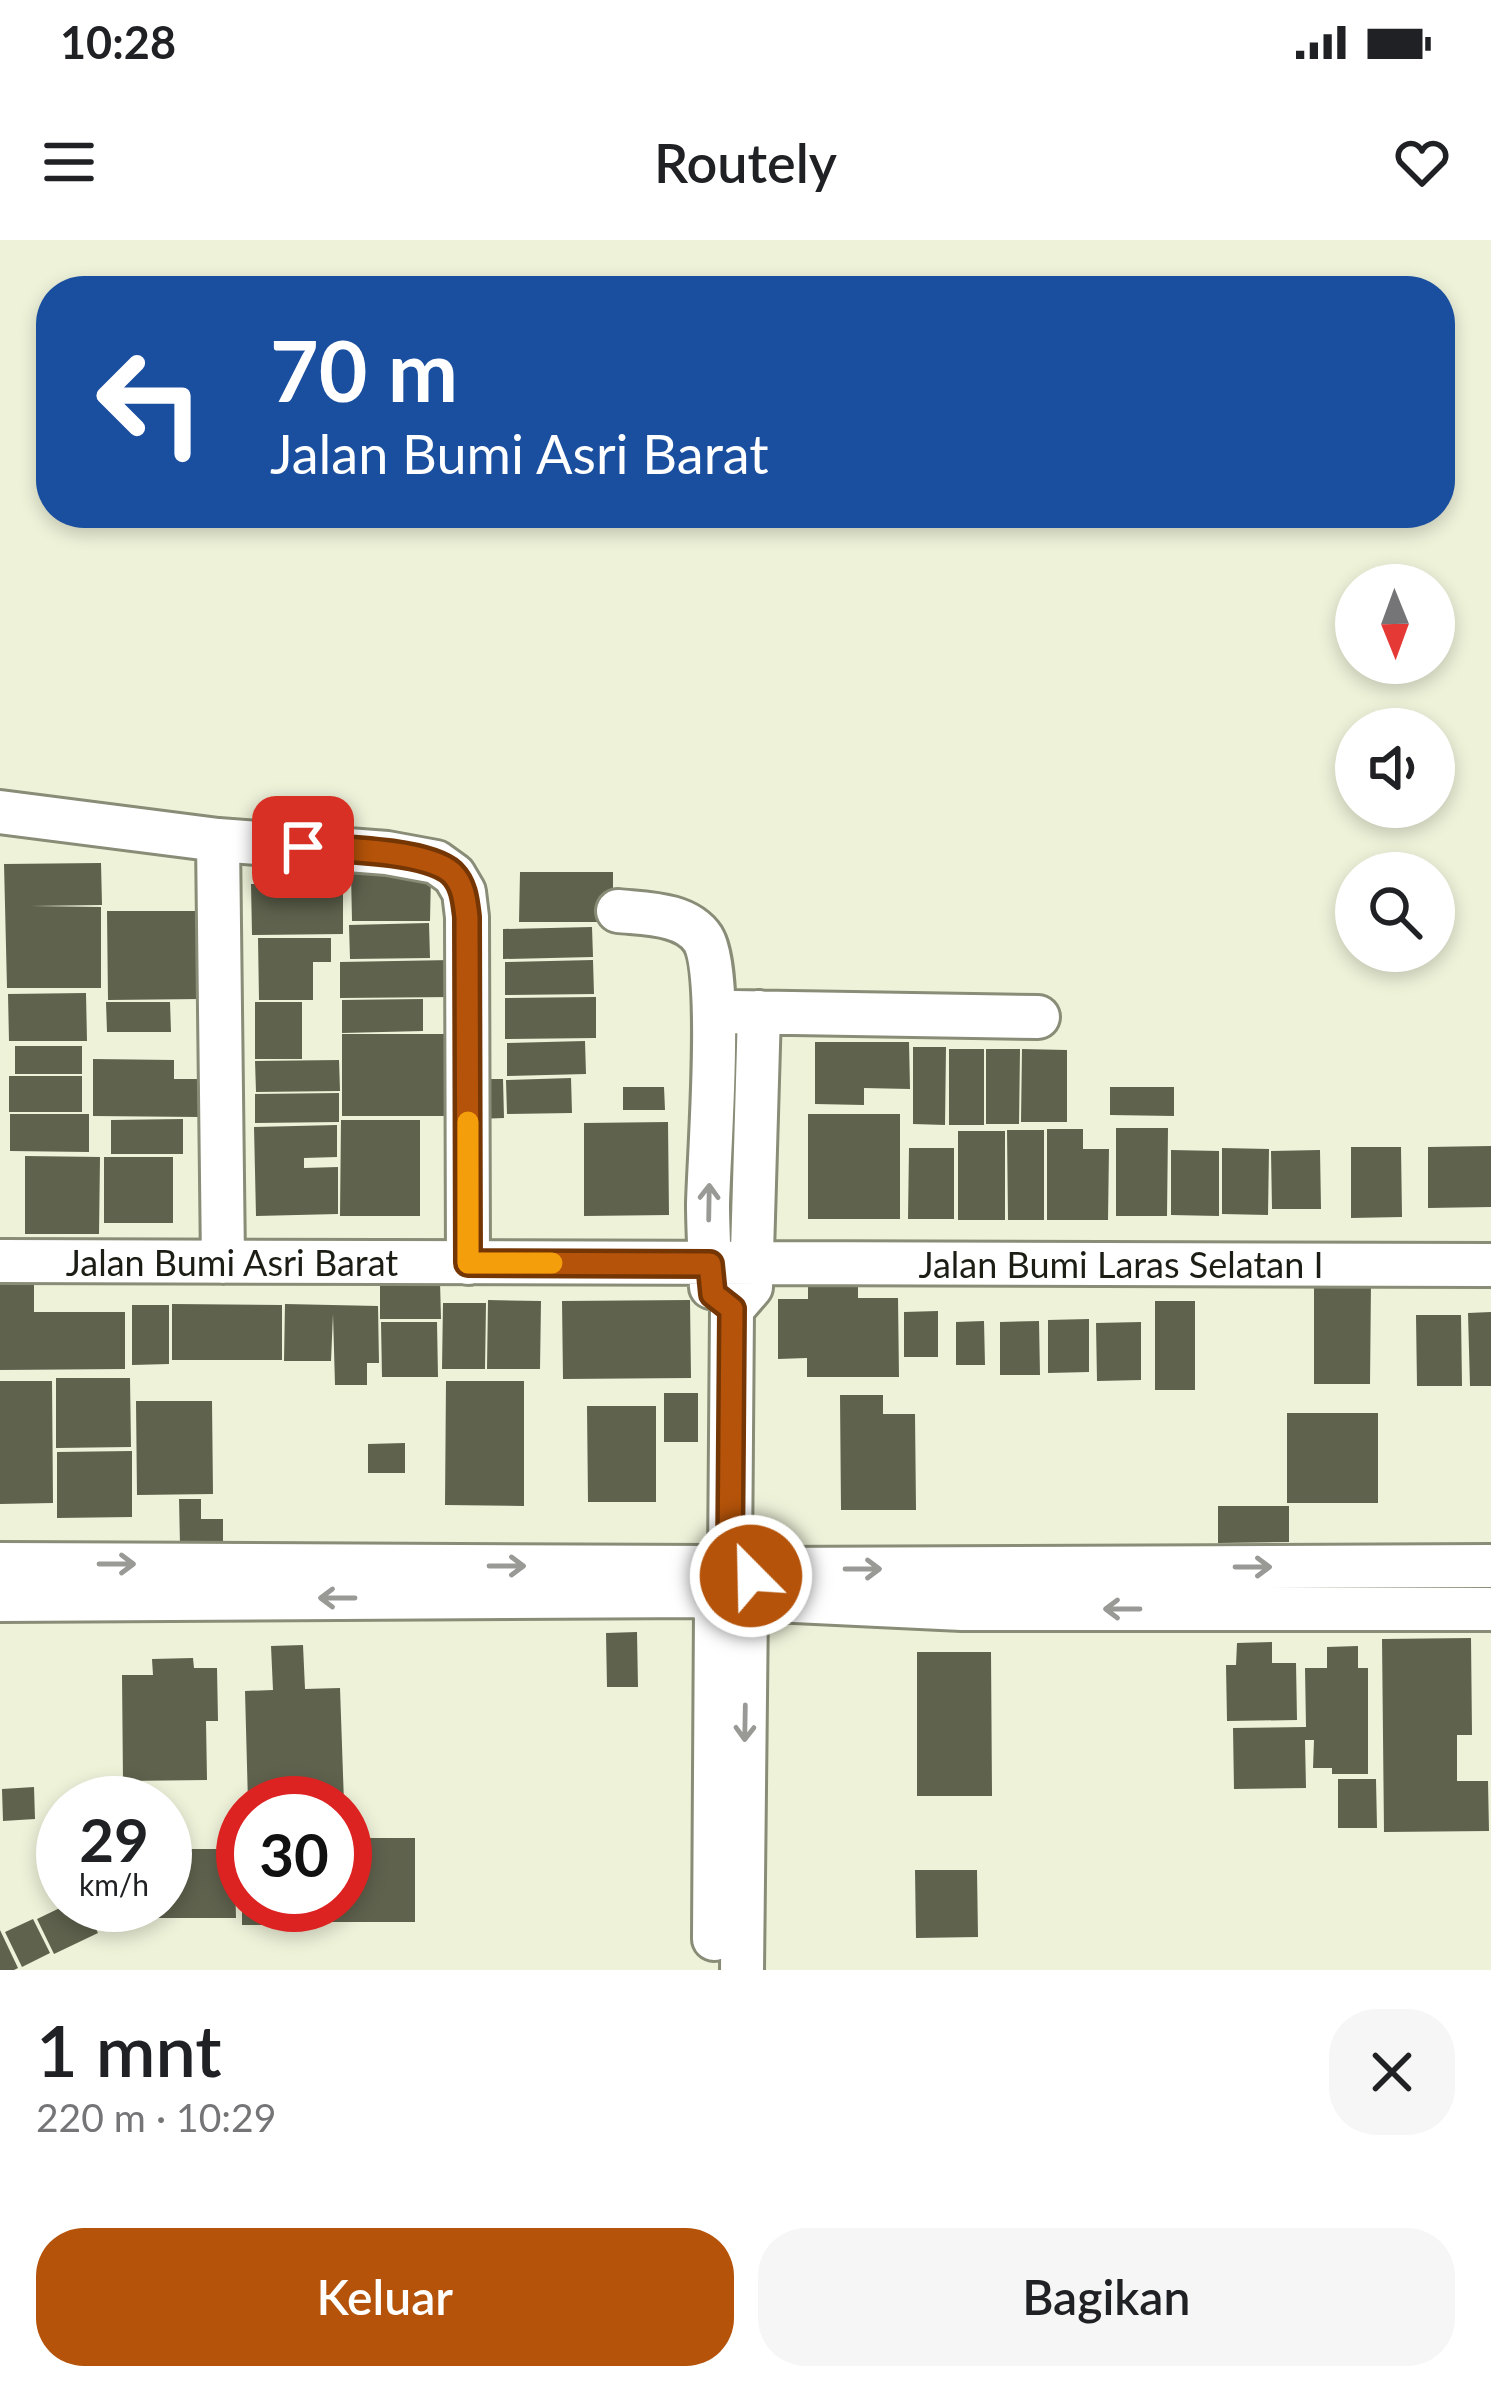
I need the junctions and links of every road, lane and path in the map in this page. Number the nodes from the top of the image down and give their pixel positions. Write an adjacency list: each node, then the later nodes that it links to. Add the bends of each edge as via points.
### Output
1 (0, 812): 2 (street)
2 (218, 840): 8 (street); 9 (street, via 387,853 436,862 454,874 467,917)
3 (618, 911): 4 (street, via 696,931 711,965)
4 (714, 1011): 5 (street); 10 (street, one-way to 4, via 708,1212)
5 (759, 1012): 6 (street); 10 (street)
6 (1039, 1017)
7 (0, 1261): 8 (street, Jalan Bumi Asri Barat)
8 (223, 1262): 9 (street, Jalan Bumi Asri Barat)
9 (468, 1263): 10 (street, Jalan Bumi Asri Barat)
10 (731, 1264): 11 (street, Jalan Bumi Laras Selatan I); 14 (street, via 713,1294 732,1309)
11 (1491, 1264)
12 (0, 1564): 14 (street, one-way to 14)
13 (1491, 1566): 14 (street, one-way to 13)
14 (730, 1587): 15 (street, one-way to 15); 16 (street, one-way to 14, via 962,1610); 17 (street); 18 (street, one-way to 18)
15 (0, 1600)
16 (1491, 1609)
17 (716, 1970): 18 (street)
18 (743, 1970)

